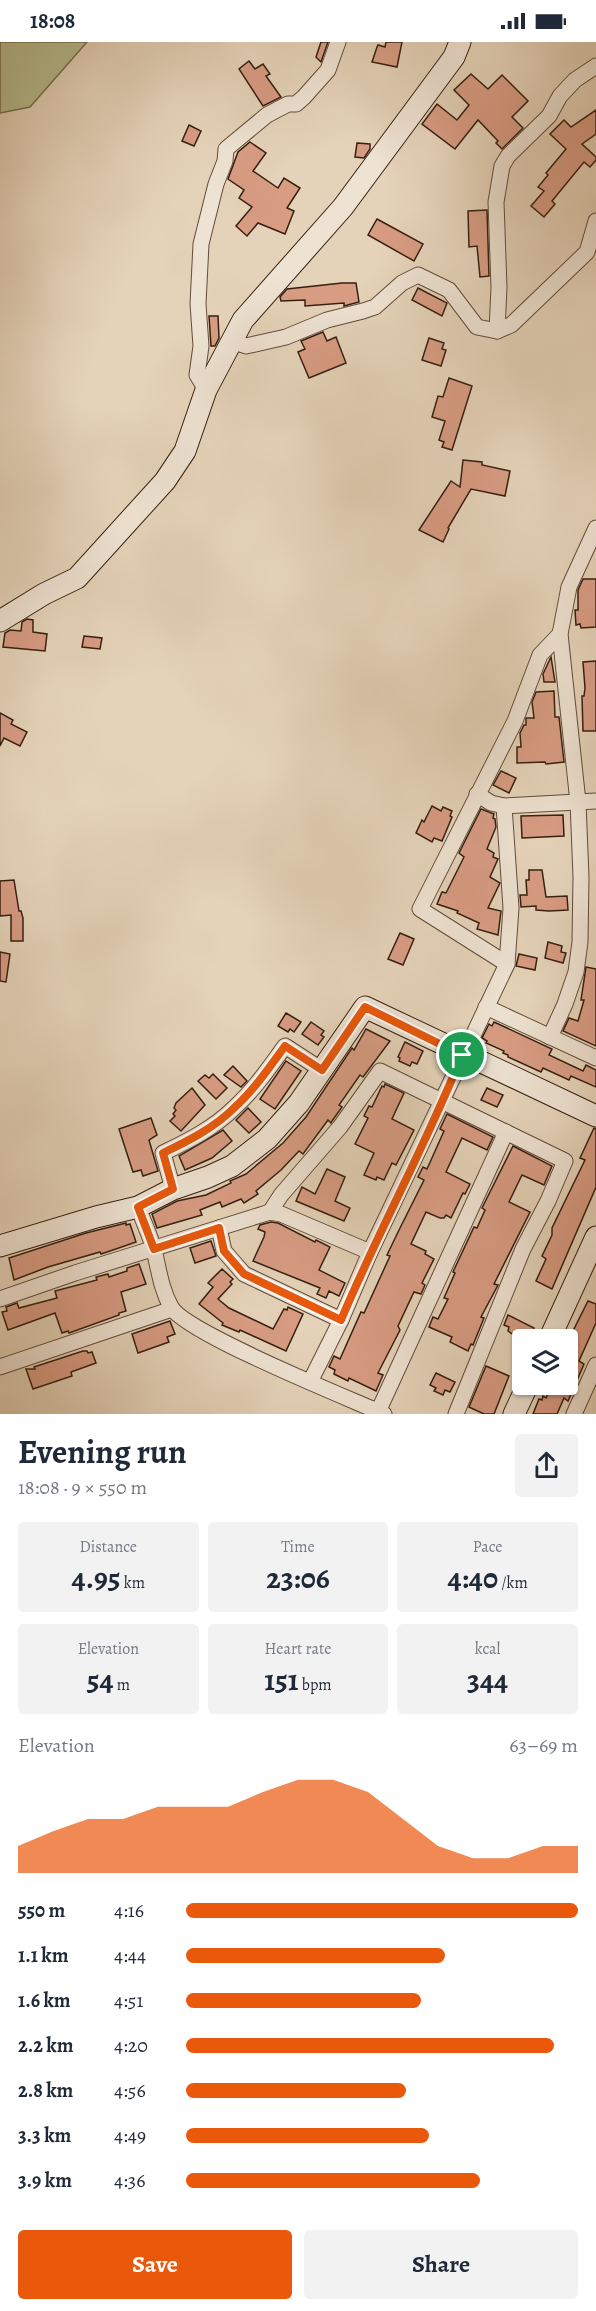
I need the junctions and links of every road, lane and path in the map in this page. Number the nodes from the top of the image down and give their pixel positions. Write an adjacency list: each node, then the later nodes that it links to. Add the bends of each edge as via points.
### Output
1 (338, 42): 7 (street, via 328,70 304,97 267,115 226,149 201,244 201,346 197,375)
2 (460, 42): 6 (street, via 454,57 343,207 243,320)
3 (596, 66): 5 (street, via 575,80 549,116 502,166 496,202)
4 (596, 221): 5 (street, via 587,252 511,325)
5 (497, 330): 6 (street, via 477,327 449,290 418,275 402,283 375,307 327,320 286,337 246,346)
6 (231, 341): 7 (street)
7 (206, 390): 9 (street, via 185,451 133,518 77,578)
8 (596, 528): 10 (street, via 569,587)
9 (0, 621)
10 (560, 634): 11 (street, via 540,655 515,721); 13 (street)
11 (477, 794): 14 (street); 15 (street, via 420,909)
12 (596, 801): 13 (street)
13 (578, 802): 14 (street); 17 (street, via 580,942 576,972)
14 (504, 806): 15 (street, via 511,908)
15 (507, 964): 16 (street)
16 (486, 1007): 17 (street); 18 (street)
17 (550, 1037): 19 (street)
18 (462, 1055): 20 (street, via 365,1007); 21 (street); 22 (street)
19 (596, 1058)
20 (322, 1070): 24 (street, via 267,1139 232,1166); 24 (street, via 285,1046 234,1109 195,1137 163,1153)
21 (443, 1102): 23 (street); 26 (street, via 380,1071); 31 (street)
22 (595, 1112)
23 (506, 1132): 40 (street); 41 (street, via 565,1161 523,1249)
24 (173, 1189): 25 (street)
25 (138, 1207): 29 (street); 30 (street)
26 (270, 1212): 27 (street); 31 (street)
27 (219, 1228): 30 (street); 34 (street, via 224,1251 244,1274)
28 (596, 1237): 35 (street)
29 (0, 1246)
30 (154, 1249): 32 (street); 33 (street, via 158,1276)
31 (370, 1252): 34 (street)
32 (0, 1299)
33 (172, 1309): 37 (street); 38 (street, via 196,1328)
34 (341, 1320): 38 (street)
35 (554, 1329)
36 (596, 1365): 43 (street)
37 (0, 1367)
38 (310, 1382): 40 (street)
39 (523, 1395): 42 (street)
40 (380, 1413)
41 (456, 1414)
42 (514, 1414)
43 (574, 1414)

